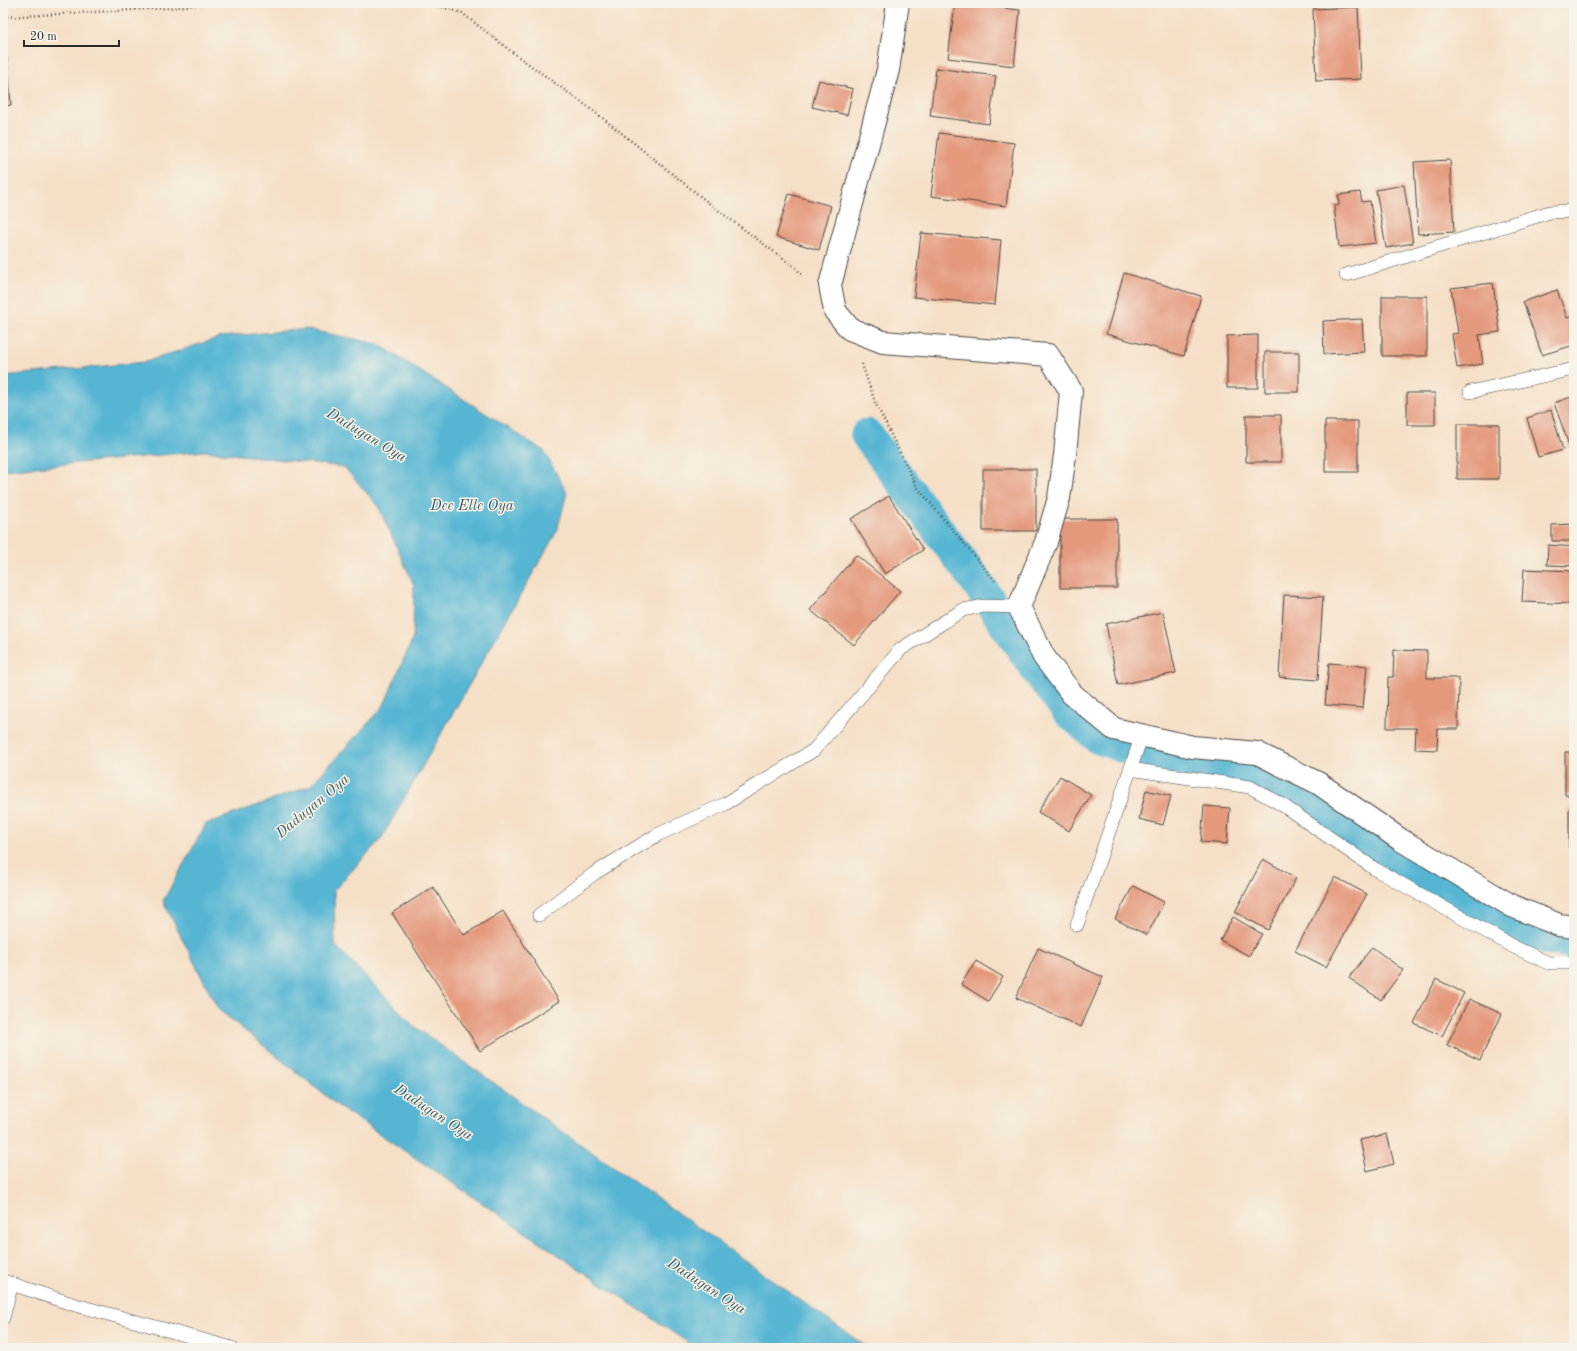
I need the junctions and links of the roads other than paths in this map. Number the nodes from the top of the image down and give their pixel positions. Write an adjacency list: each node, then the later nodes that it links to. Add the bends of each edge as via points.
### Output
1 (898, 3): 6 (street, via 888,70 830,285 835,310 850,329 883,342 1048,355 1071,391 1066,455 1059,498 1046,542)
2 (1574, 210): 3 (lane, via 1550,212)
3 (1346, 275)
4 (1574, 369): 5 (lane)
5 (1470, 392)
6 (1017, 606): 7 (street, via 1044,657 1072,694 1114,729); 9 (lane, via 983,606 963,610 901,650 814,750 725,804 645,842 595,873)
7 (1142, 735): 8 (lane); 11 (street, via 1193,747 1257,753 1318,783 1401,840 1512,906 1559,925)
8 (1130, 769): 10 (lane); 12 (lane, via 1250,787 1281,804 1375,869 1512,946 1548,963)
9 (540, 915)
10 (1076, 925)
11 (1574, 927)
12 (1574, 963)
13 (7, 1282): 14 (lane); 15 (lane, via 72,1304)
14 (3, 1318)
15 (232, 1348)

